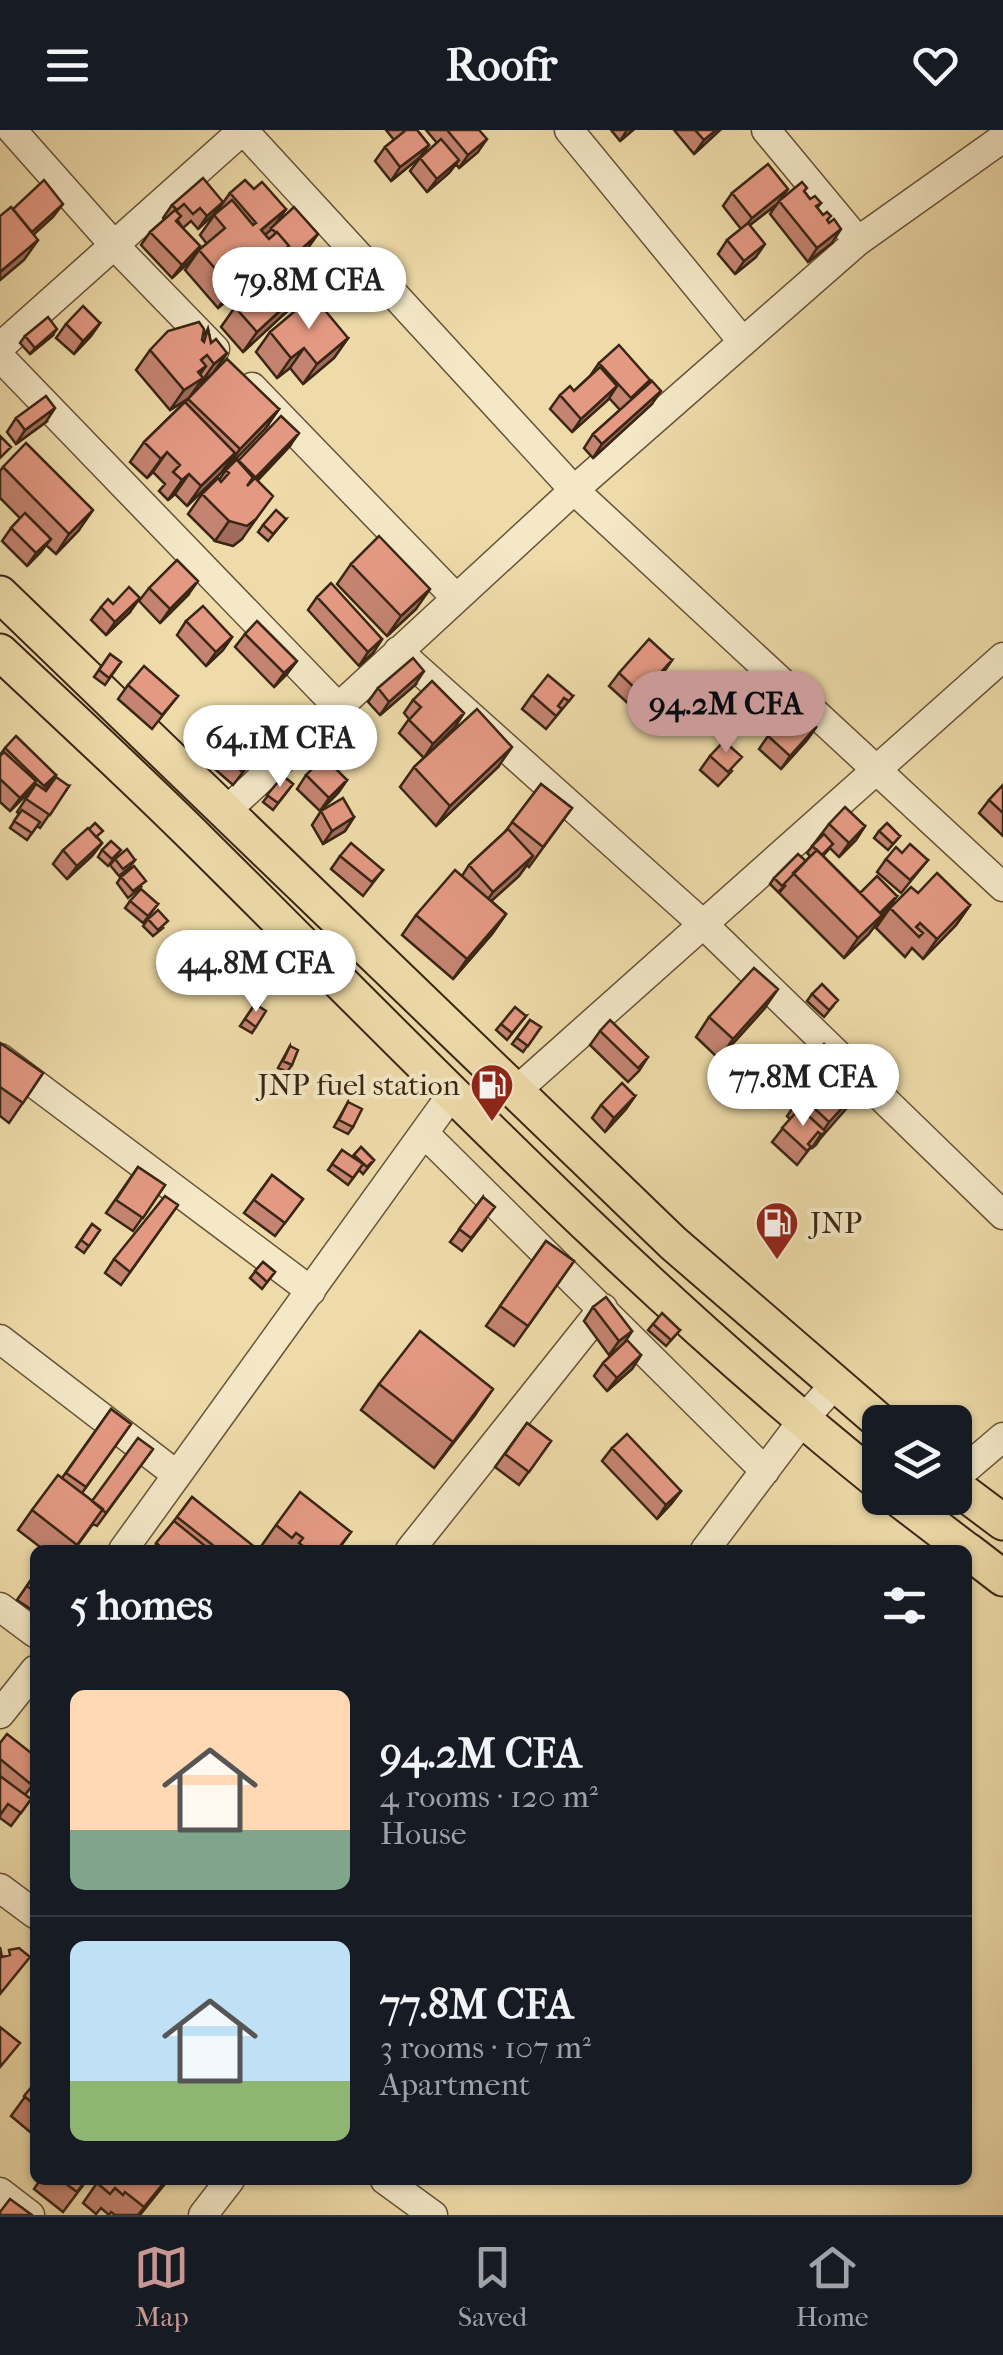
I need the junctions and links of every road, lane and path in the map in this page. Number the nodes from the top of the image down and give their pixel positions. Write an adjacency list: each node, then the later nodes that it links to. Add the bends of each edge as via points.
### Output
1 (12, 130): 7 (street)
2 (243, 130): 7 (street); 11 (street)
3 (569, 130): 8 (street)
4 (766, 130): 6 (street)
5 (1003, 138): 6 (street)
6 (858, 242): 8 (street)
7 (114, 245): 9 (street); 13 (street)
8 (743, 342): 11 (street)
9 (0, 346)
10 (0, 356): 17 (street)
11 (574, 490): 13 (street); 18 (street)
12 (0, 594): 19 (main road)
13 (456, 598): 15 (street)
14 (0, 652): 24 (main road)
15 (398, 652): 17 (street); 21 (street)
16 (1003, 657): 18 (street)
17 (338, 708): 19 (street)
18 (875, 770): 20 (street); 21 (street)
19 (226, 812): 23 (main road)
20 (1003, 887)
21 (705, 926): 23 (street); 26 (street)
22 (0, 1058): 27 (street)
23 (516, 1091): 30 (main road, via 673,1243)
24 (452, 1094): 25 (street); 32 (main road)
25 (424, 1134): 27 (street); 28 (street)
26 (1003, 1215)
27 (310, 1291): 37 (street)
28 (603, 1308): 36 (street); 42 (street)
29 (0, 1340): 37 (street)
30 (836, 1384): 31 (main road); 32 (street)
31 (862, 1406)
32 (802, 1421): 35 (main road); 36 (street)
33 (1003, 1437): 34 (street)
34 (972, 1463)
35 (862, 1469)
36 (765, 1471): 43 (street)
37 (178, 1475): 41 (street)
38 (972, 1499): 40 (main road)
39 (921, 1515): 44 (main road)
40 (1003, 1522)
41 (127, 1545)
42 (414, 1545)
43 (709, 1545)
44 (960, 1545)
45 (972, 1554): 46 (main road)
46 (1003, 1578)
47 (0, 1607): 48 (street)
48 (30, 1628)
49 (30, 1676): 50 (street)
50 (0, 1714)
51 (0, 1888): 52 (street)
52 (30, 1910)
53 (226, 2185): 57 (street)
54 (392, 2185): 58 (street)
55 (0, 2192): 56 (street)
56 (30, 2215)
57 (203, 2215)
58 (433, 2215)

